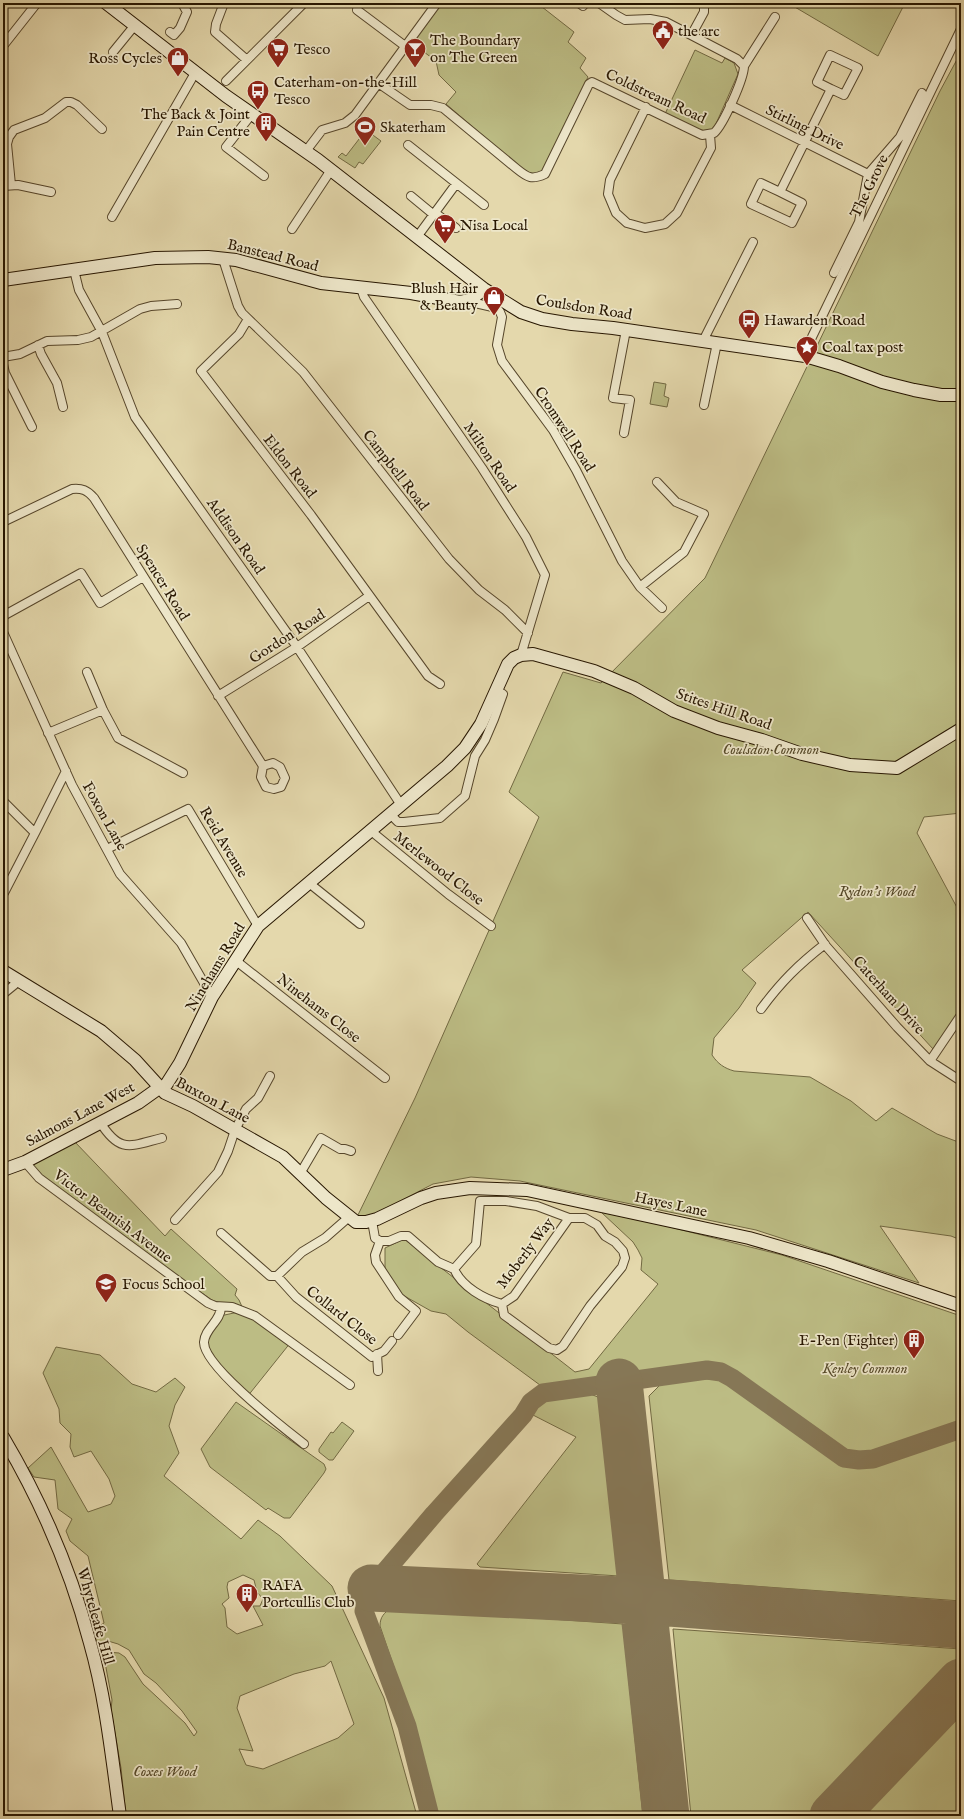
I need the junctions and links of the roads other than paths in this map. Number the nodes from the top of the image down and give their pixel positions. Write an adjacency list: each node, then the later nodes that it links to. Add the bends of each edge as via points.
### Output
1 (37, 3): 17 (street)
2 (106, 3): 13 (street, Coulsdon Road)
3 (182, 3): 15 (street, via 187,12 180,28 174,35)
4 (224, 3): 20 (street, via 215,32)
5 (304, 3): 20 (street)
6 (437, 3): 18 (street)
7 (579, 3): 8 (street, via 583,6)
8 (585, 3)
9 (599, 3): 16 (street, via 625,20 650,18)
10 (704, 3): 16 (street, via 704,12)
11 (357, 10): 18 (street)
12 (775, 17): 21 (street, Coldstream Road)
13 (134, 25): 19 (street); 22 (street, Coulsdon Road)
14 (961, 29): 64 (street, The Grove, via 812,336)
15 (170, 32)
16 (692, 34): 21 (street, via 737,59)
17 (3, 46)
18 (405, 46): 24 (street)
19 (113, 52)
20 (247, 60): 23 (street)
21 (744, 66): 27 (street, Coldstream Road, via 744,76)
22 (195, 73): 29 (street, Coulsdon Road); 45 (street)
23 (226, 81)
24 (378, 83): 28 (street, Coldstream Road, via 410,105 431,104 443,108 517,170 527,177 536,178 545,174 589,84 595,82); 34 (street, via 355,115 345,123 322,130)
25 (831, 89): 25 (street, via 817,82 830,54 858,68 844,95); 32 (street)
26 (922, 93): 36 (street, via 900,137)
27 (730, 106): 31 (street, Coldstream Road, via 717,131); 32 (street, Stirling Drive)
28 (646, 107): 31 (street, Coldstream Road, via 702,135); 31 (street, via 610,180 608,194 616,213 627,223 645,228 665,224 677,213 711,148)
29 (251, 114): 34 (street, Coulsdon Road); 37 (street, via 226,147)
30 (102, 129): 39 (street, via 77,105 66,102 45,118 14,130 7,144)
31 (710, 135)
32 (804, 142): 36 (street, Stirling Drive); 41 (street)
33 (408, 145): 38 (street)
34 (306, 151): 35 (street, Coulsdon Road)
35 (331, 170): 47 (street); 48 (street, Coulsdon Road)
36 (868, 174): 52 (street, via 859,222)
37 (264, 176)
38 (456, 184): 43 (street); 44 (street)
39 (7, 186): 40 (street, via 18,185)
40 (51, 192)
41 (780, 192): 41 (street, via 802,203 792,223 751,204 761,183)
42 (411, 196): 44 (street)
43 (484, 204)
44 (434, 214): 46 (street); 48 (street)
45 (112, 217)
46 (456, 228)
47 (292, 229)
48 (417, 237): 55 (street, Coulsdon Road)
49 (753, 242): 61 (street)
50 (223, 259): 51 (street, Banstead Road, via 155,258); 54 (street, Banstead Road, via 236,260 321,283); 58 (street, via 238,306)
51 (74, 270): 53 (street, Banstead Road); 60 (street, Addison Road, via 79,290)
52 (834, 273)
53 (3, 280)
54 (361, 288): 56 (street, Banstead Road, via 411,293 460,302); 80 (street, Milton Road, via 364,297 526,537 545,575)
55 (484, 289): 56 (street); 59 (street, Coulsdon Road, via 521,312 542,319)
56 (470, 300): 75 (street, Cromwell Road, via 496,308 500,312 502,317 497,345 502,361 553,430 622,561)
57 (177, 304): 60 (street, via 140,309)
58 (248, 319): 76 (street, Eldon Road, via 239,334 201,371); 80 (street, Campbell Road, via 303,372 449,560 478,590 505,610)
59 (626, 330): 61 (street, Coulsdon Road); 71 (street, via 613,398 630,400)
60 (102, 332): 63 (street, via 78,340 56,340); 81 (street, Addison Road, via 135,417)
61 (703, 341): 62 (street, Coulsdon Road)
62 (717, 343): 64 (street, Coulsdon Road); 68 (street)
63 (38, 344): 65 (street, via 20,354); 69 (street, via 57,382)
64 (805, 356): 67 (street, Coulsdon Road, via 882,382 941,395)
65 (3, 357)
66 (3, 364): 70 (street)
67 (961, 395)
68 (704, 405)
69 (63, 407)
70 (32, 427)
71 (624, 433)
72 (657, 482): 75 (street, via 676,502 704,514 684,552)
73 (3, 522): 74 (street, Spencer Road, via 72,489 82,488 94,498)
74 (143, 577): 78 (street, via 100,603 81,573); 86 (street, Spencer Road)
75 (640, 587): 77 (street)
76 (369, 596): 81 (street, Gordon Road); 84 (street, Eldon Road, via 428,676)
77 (662, 608)
78 (3, 616)
79 (3, 632): 89 (street, Foxon Lane)
80 (528, 633): 82 (street, Milton Road)
81 (297, 647): 86 (street, Gordon Road); 94 (street, Addison Road)
82 (521, 655): 85 (street, Ninehams Road, via 508,664); 88 (street, Stites Hill Road, via 533,654 594,671 634,688 674,711 718,728 850,766 896,768)
83 (88, 672): 87 (street)
84 (440, 684)
85 (496, 690): 94 (street, Ninehams Road, via 481,724 464,748); 95 (street, via 503,694 491,726 475,756 465,796 440,818 398,822)
86 (218, 696): 90 (street, Spencer Road)
87 (103, 710): 89 (street); 92 (street, via 118,738)
88 (961, 729)
89 (48, 733): 91 (street, Foxon Lane)
90 (263, 766)
91 (66, 771): 97 (street); 98 (street, Foxon Lane)
92 (183, 773)
93 (3, 801): 97 (street)
94 (401, 805): 95 (street, Ninehams Road)
95 (391, 815): 96 (street, Ninehams Road)
96 (371, 831): 99 (street, Ninehams Road); 104 (street, Merlewood Close)
97 (35, 833): 100 (street)
98 (107, 849): 103 (street, Reid Avenue, via 188,809); 110 (street, Foxon Lane, via 120,874 181,943)
99 (308, 883): 102 (street); 103 (street, Ninehams Road)
100 (4, 893)
101 (807, 918): 105 (street, Caterham Drive)
102 (360, 924)
103 (258, 926): 106 (street, Ninehams Road)
104 (491, 926)
105 (825, 944): 111 (street, via 783,980); 113 (street, Caterham Drive, via 897,1027)
106 (235, 960): 110 (street, Ninehams Road); 115 (street, Ninehams Close)
107 (3, 971): 108 (street, Buxton Lane)
108 (19, 981): 109 (street); 117 (street, Buxton Lane, via 101,1031 135,1060)
109 (3, 994)
110 (212, 996): 117 (street, Ninehams Road, via 173,1076)
111 (761, 1009)
112 (961, 1015): 113 (street)
113 (930, 1060): 116 (street, Caterham Drive)
114 (270, 1076): 119 (street, via 258,1098 246,1109)
115 (385, 1078)
116 (961, 1081)
117 (159, 1088): 118 (street, Salmons Lane West, via 138,1103); 119 (street, Buxton Lane)
118 (100, 1122): 120 (street, via 109,1137 126,1145); 122 (street, Salmons Lane West)
119 (235, 1130): 124 (street, Buxton Lane, via 283,1157); 128 (street, via 218,1172)
120 (162, 1138)
121 (351, 1151): 124 (street, via 340,1149 321,1138)
122 (20, 1164): 123 (street, Salmons Lane West); 125 (street, Salmons Lane West); 136 (street, Victor Beamish Avenue, via 180,1283 208,1302)
123 (3, 1170)
124 (301, 1172): 126 (street, Buxton Lane)
125 (3, 1178)
126 (349, 1217): 129 (street, Buxton Lane, via 356,1222); 133 (street, via 325,1238 302,1252)
127 (569, 1218): 132 (street, via 537,1206 506,1201 480,1201 476,1244); 134 (street, Moberly Way, via 514,1296); 134 (street, via 585,1218 597,1225 605,1236 619,1247 625,1258 622,1267 590,1306 564,1346 557,1350 548,1348 504,1315)
128 (175, 1220)
129 (372, 1221): 131 (street, via 375,1238); 135 (street, Hayes Lane, via 436,1193 470,1188 536,1192 749,1238 828,1261)
130 (220, 1233): 133 (street, via 270,1276)
131 (380, 1241): 132 (street, via 408,1236 438,1262); 137 (street, Collard Close, via 375,1255 376,1262 399,1297 416,1310 384,1351)
132 (454, 1269): 134 (street, via 458,1278 488,1300)
133 (277, 1276): 137 (street, Collard Close, via 296,1297 372,1357)
134 (502, 1304)
135 (961, 1306)
136 (221, 1307): 139 (street, Victor Beamish Avenue, via 232,1307 255,1316); 141 (street, via 220,1316 206,1336 204,1344 208,1352 227,1378)
137 (376, 1354): 138 (street)
138 (378, 1371)
139 (350, 1385)
140 (3, 1437): 142 (street, Whyteleafe Hill, via 38,1502 72,1585 86,1629 104,1710)
141 (304, 1444)
142 (120, 1816)

